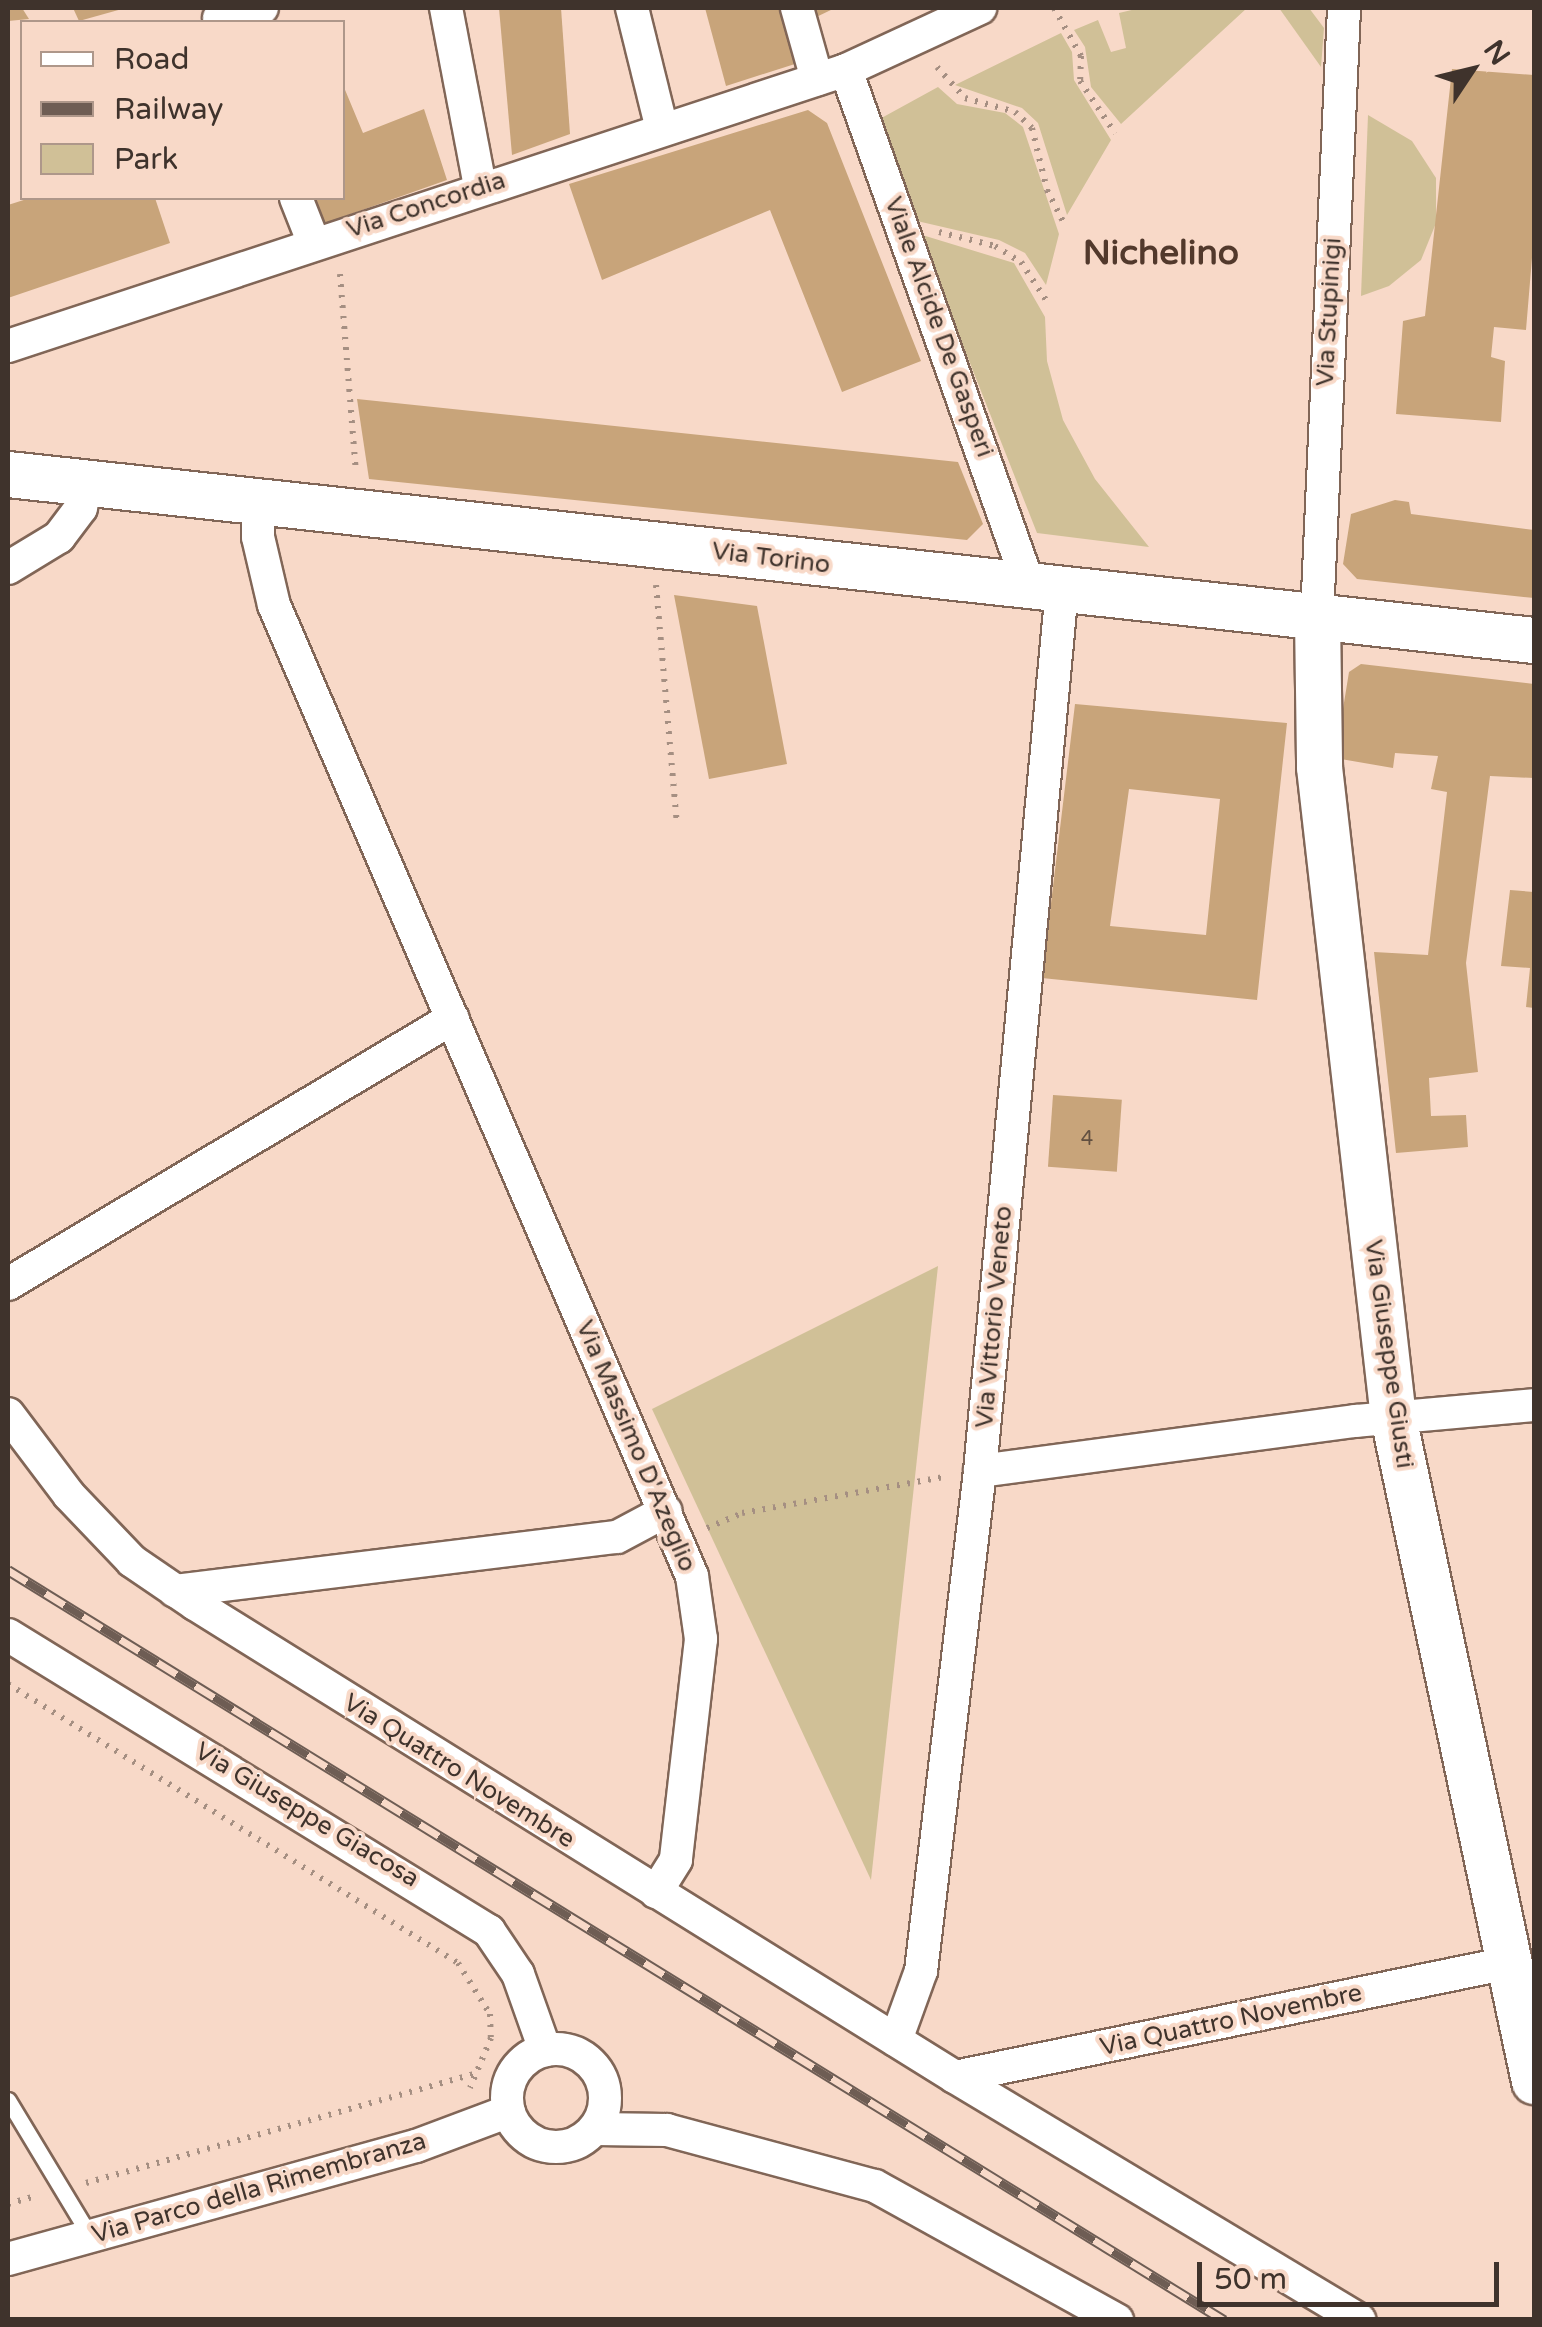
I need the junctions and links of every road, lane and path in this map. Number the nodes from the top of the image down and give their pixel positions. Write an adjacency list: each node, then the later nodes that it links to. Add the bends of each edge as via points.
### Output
1 (262, 8): 8 (street)
2 (446, 8): 13 (street)
3 (632, 8): 11 (street)
4 (797, 8): 10 (street, Viale Alcide De Gasperi)
5 (980, 8): 9 (street, Via Concordia)
6 (1054, 8): 12 (path, via 1081,56 1080,81)
7 (1344, 8): 27 (street, Via Stupinigi)
8 (218, 16)
9 (919, 36): 10 (street, Via Concordia); 15 (path, via 946,84 964,98 1015,112 1032,128 1047,190)
10 (832, 74): 11 (street, Via Concordia); 16 (street, Viale Alcide De Gasperi)
11 (662, 128): 13 (street, Via Concordia)
12 (1115, 132)
13 (480, 187): 17 (street, Via Concordia)
14 (297, 200): 17 (street)
15 (1064, 223)
16 (903, 226): 18 (path, via 995,246 1020,262); 26 (street, Viale Alcide De Gasperi)
17 (325, 237): 19 (street, Via Concordia); 23 (path)
18 (1046, 300)
19 (8, 346)
20 (8, 474): 21 (main road, Via Torino)
21 (84, 485): 22 (main road, Via Torino); 25 (street, via 81,508 59,537)
22 (258, 498): 23 (main road, Via Torino); 30 (street, Via Massimo D'Azeglio, via 258,538 274,605)
23 (358, 508): 24 (main road, Via Torino)
24 (652, 544): 26 (main road, Via Torino); 29 (path)
25 (8, 568)
26 (1045, 588): 27 (main road, Via Torino); 35 (street, Via Vittorio Veneto)
27 (1317, 617): 28 (main road, Via Torino); 34 (main road, Via Giuseppe Giusti, via 1319,767)
28 (1534, 640)
29 (677, 825)
30 (453, 1018): 31 (street); 36 (street, Via Massimo D'Azeglio)
31 (8, 1284)
32 (1534, 1405): 34 (street)
33 (8, 1414): 37 (street, Via Quattro Novembre, via 68,1494 132,1561)
34 (1393, 1417): 35 (street); 41 (main road, Via Giuseppe Giusti)
35 (980, 1470): 36 (path); 42 (street, Via Vittorio Veneto, via 921,1970)
36 (672, 1526): 37 (street); 40 (street, Via Massimo D'Azeglio, via 692,1576 700,1638 676,1860)
37 (176, 1591): 40 (street, Via Quattro Novembre)
38 (8, 1636): 43 (street, Via Giuseppe Giacosa, via 489,1931 518,1974)
39 (8, 1684): 45 (path, via 458,1963 490,2014 491,2038)
40 (656, 1892): 42 (street, Via Quattro Novembre)
41 (1508, 1963): 44 (main road, Via Giuseppe Giusti); 46 (street, Via Quattro Novembre)
42 (896, 2040): 46 (street, Via Quattro Novembre)
43 (546, 2050): 47 (street, via 580,2055); 50 (street, via 514,2073)
44 (1533, 2071)
45 (480, 2072): 48 (path, via 470,2089); 53 (path)
46 (954, 2076): 58 (street, Via Quattro Novembre)
47 (603, 2083): 51 (street, via 606,2098); 52 (street)
48 (452, 2095)
49 (8, 2100): 53 (lane)
50 (508, 2111): 51 (street, via 516,2128 547,2147 582,2141); 55 (street, Via Parco della Rimembranza, via 416,2146)
51 (596, 2128): 52 (street)
52 (667, 2130): 57 (street, via 874,2186)
53 (62, 2189): 54 (path); 55 (lane)
54 (8, 2204)
55 (90, 2236): 56 (street, Via Parco della Rimembranza)
56 (8, 2260)
57 (1117, 2320)
58 (1360, 2320)

